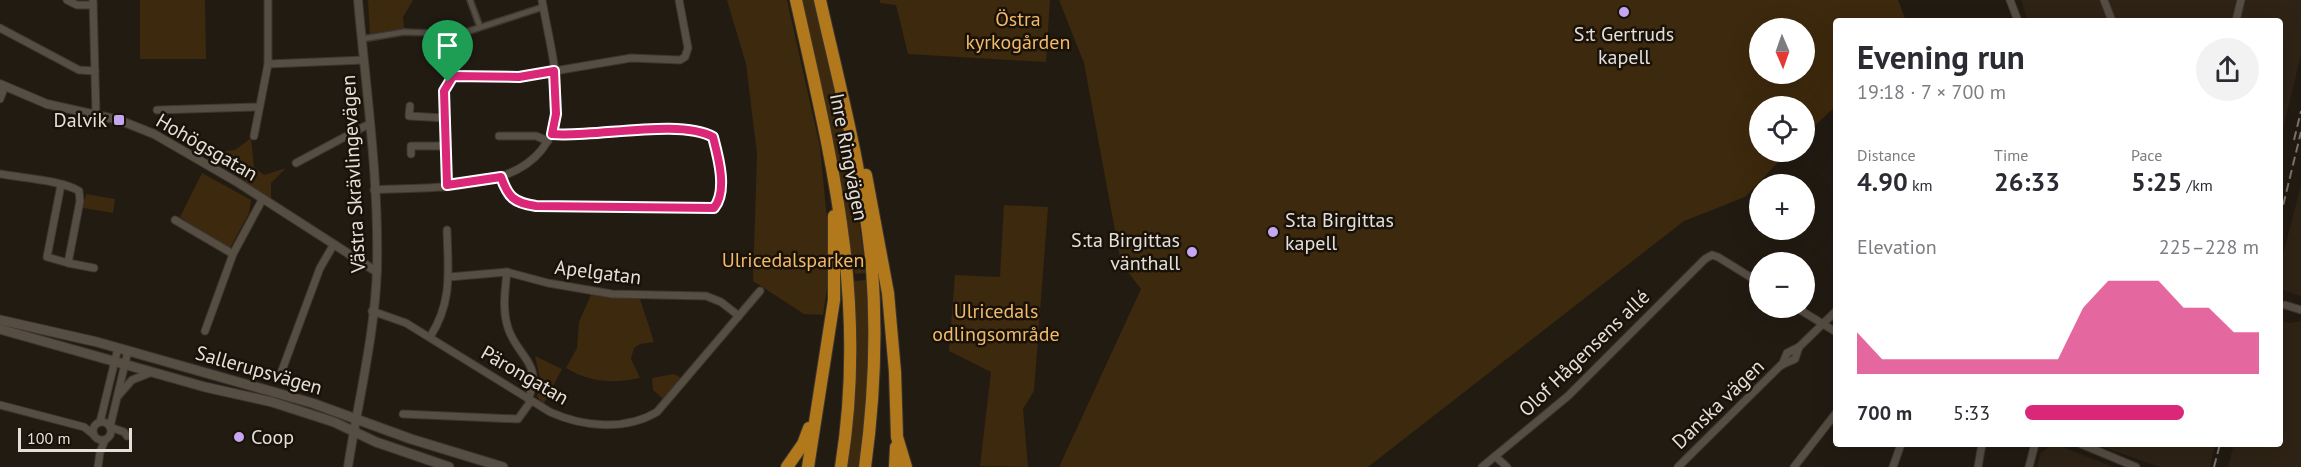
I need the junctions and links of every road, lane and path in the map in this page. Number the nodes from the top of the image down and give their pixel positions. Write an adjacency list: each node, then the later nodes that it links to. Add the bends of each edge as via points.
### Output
1 (67, 0): 11 (street, via 77,5)
2 (268, 0): 21 (street)
3 (358, 0): 19 (street, Västra Skrävlingevägen)
4 (470, 0): 16 (street)
5 (679, 0): 23 (street, via 688,48 680,60 610,60)
6 (796, 0): 32 (highway, Inre Ringvägen)
7 (820, 0): 18 (highway, Inre Ringvägen)
8 (2010, 0): 13 (street)
9 (2104, 0): 14 (street)
10 (2241, 0): 15 (street)
11 (93, 3): 22 (street)
12 (542, 3): 16 (street); 23 (street)
13 (2017, 18)
14 (2111, 18)
15 (2237, 18)
16 (480, 27): 19 (street, via 460,34 404,32)
17 (0, 28): 22 (street, via 79,70)
18 (827, 33): 80 (highway, via 853,119 881,248 893,342); 100 (highway, Inre Ringvägen, via 857,170 872,266 874,376)
19 (362, 39): 20 (street, Västra Skrävlingevägen)
20 (364, 60): 21 (street); 31 (street, Västra Skrävlingevägen)
21 (268, 64): 27 (street)
22 (95, 71): 29 (street)
23 (554, 71): 30 (street, via 519,77 453,76 444,91); 36 (street, via 556,114)
24 (2, 85): 25 (street); 29 (street, Hohögsgatan, via 47,104)
25 (0, 99)
26 (410, 106): 30 (street, via 409,116)
27 (259, 107): 28 (street); 33 (street)
28 (157, 110)
29 (96, 114): 44 (street, Hohögsgatan, via 154,134)
30 (445, 118): 37 (street)
31 (369, 123): 38 (street); 43 (street, Västra Skrävlingevägen)
32 (826, 135): 75 (highway, via 836,270); 99 (highway, Inre Ringvägen, via 850,289 850,386)
33 (254, 136)
34 (500, 136): 36 (street)
35 (411, 137): 37 (street, via 411,150)
36 (550, 137): 40 (street, via 533,161); 40 (street, via 650,129 704,132 713,137 718,155 718,203 714,208 536,206 515,202 507,195)
37 (446, 146): 42 (street)
38 (296, 164)
39 (0, 174): 41 (street)
40 (501, 177): 42 (street)
41 (61, 185): 49 (street, via 77,189 80,195); 49 (street, via 47,257)
42 (447, 185): 43 (street)
43 (374, 190): 51 (street, Västra Skrävlingevägen)
44 (262, 200): 47 (street, Hohögsgatan); 48 (street)
45 (175, 220): 48 (street)
46 (447, 230): 54 (street)
47 (334, 244): 51 (street, Hohögsgatan); 72 (street, via 320,268)
48 (232, 254): 66 (street)
49 (68, 263): 50 (street)
50 (94, 268)
51 (377, 272): 58 (street, Västra Skrävlingevägen)
52 (507, 272): 54 (street, Apelgatan); 60 (street, Apelgatan, via 612,294 706,296); 74 (street, via 504,302 508,328 534,375)
53 (1749, 277): 92 (street, Olof Hågensens allé, via 1718,257 1705,258 1568,396)
54 (449, 278): 67 (street, via 444,311)
55 (760, 291): 60 (street, Pärongatan)
56 (2285, 305): 57 (street)
57 (2301, 310)
58 (372, 311): 67 (street, Pärongatan); 79 (street, Västra Skrävlingevägen)
59 (1833, 314): 63 (street, Danska vägen)
60 (739, 316): 74 (street, Pärongatan, via 657,412 641,421 620,425 572,420)
61 (1813, 318): 63 (street)
62 (0, 320): 68 (main road, Sallerupsvägen)
63 (1822, 324): 65 (street); 105 (street, Danska vägen, via 1799,347 1787,353 1781,365)
64 (0, 329): 69 (main road, Sallerupsvägen)
65 (1833, 330)
66 (205, 331)
67 (430, 337): 74 (street, Pärongatan)
68 (123, 350): 69 (street); 70 (street); 79 (main road, Sallerupsvägen)
69 (115, 360): 70 (main road, Sallerupsvägen); 81 (street)
70 (125, 363): 71 (main road, Sallerupsvägen); 73 (street)
71 (153, 372): 73 (street, via 132,380); 84 (main road, Sallerupsvägen, via 272,402)
72 (281, 373)
73 (117, 398): 83 (street)
74 (530, 400): 77 (street, via 518,419)
75 (818, 404): 97 (highway, via 803,444); 98 (highway)
76 (0, 405): 82 (street)
77 (403, 414)
78 (1833, 417): 106 (street)
79 (357, 418): 84 (street, Västra Skrävlingevägen); 96 (main road, Sallerupsvägen, via 411,440)
80 (896, 418): 101 (highway); 102 (highway, via 898,447)
81 (98, 424): 82 (street); 83 (street); 85 (street)
82 (84, 427): 85 (street)
83 (110, 427): 86 (street, via 111,434); 86 (street, via 127,436)
84 (354, 431): 94 (street, Västra Skrävlingevägen); 95 (main road, Sallerupsvägen)
85 (95, 436): 86 (street); 91 (street)
86 (106, 439): 91 (street)
87 (1900, 447): 107 (street)
88 (1981, 447): 108 (street)
89 (2034, 447): 109 (street)
90 (2088, 447): 110 (street)
91 (100, 452): 93 (street)
92 (1495, 456): 103 (street, Olof Hågensens allé); 104 (street)
93 (98, 467)
94 (348, 467)
95 (449, 467)
96 (503, 467)
97 (787, 467)
98 (808, 467)
99 (841, 467)
100 (865, 467)
101 (895, 467)
102 (906, 467)
103 (1482, 467)
104 (1507, 467)
105 (1678, 467)
106 (1794, 467)
107 (1893, 467)
108 (1978, 467)
109 (2029, 467)
110 (2136, 467)

